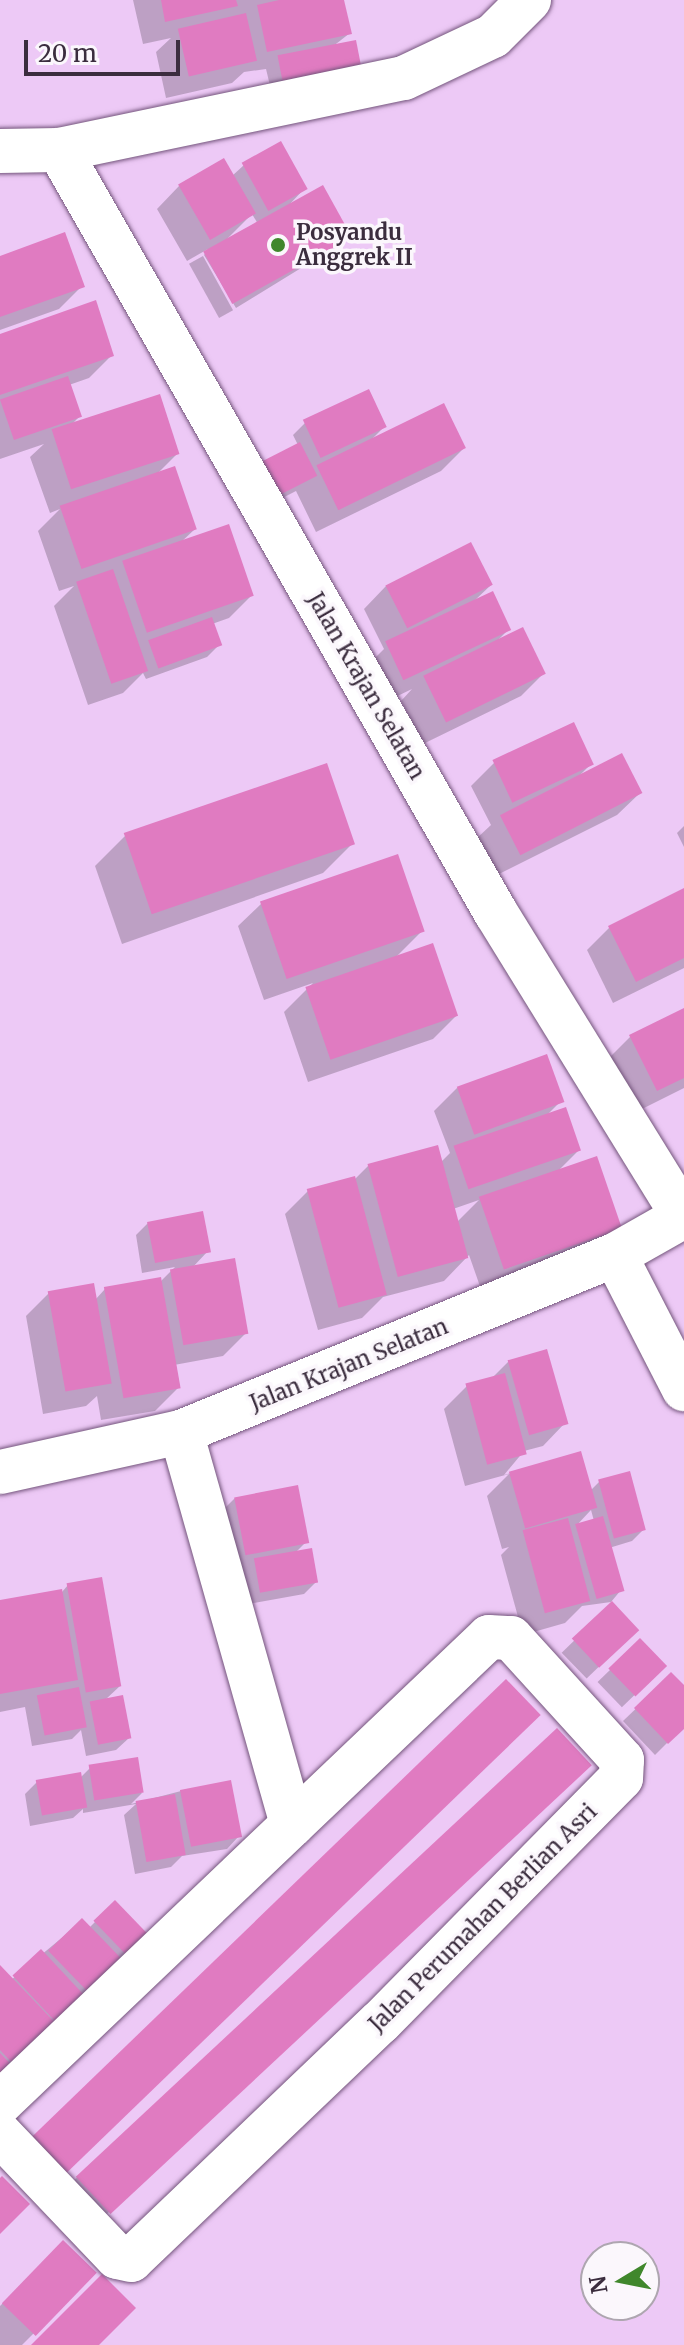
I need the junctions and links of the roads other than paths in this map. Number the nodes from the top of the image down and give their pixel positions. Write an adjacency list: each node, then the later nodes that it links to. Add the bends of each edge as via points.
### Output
1 (529, 0): 2 (street, via 493,36 404,78)
2 (59, 150): 3 (street); 4 (street, Jalan Krajan Selatan, via 496,913)
3 (0, 151)
4 (683, 1216): 5 (street, Jalan Krajan Selatan)
5 (615, 1255): 6 (street); 7 (street, Jalan Krajan Selatan)
6 (684, 1389)
7 (181, 1432): 8 (street, Jalan Krajan Selatan); 9 (street)
8 (0, 1472)
9 (292, 1825): 10 (street, Jalan Perumahan Berlian Asri); 11 (street, Jalan Perumahan Berlian Asri, via 489,1637 501,1634 511,1638 622,1760 621,1778 380,2022 131,2260 117,2257)
10 (0, 2103)
11 (0, 2134)

